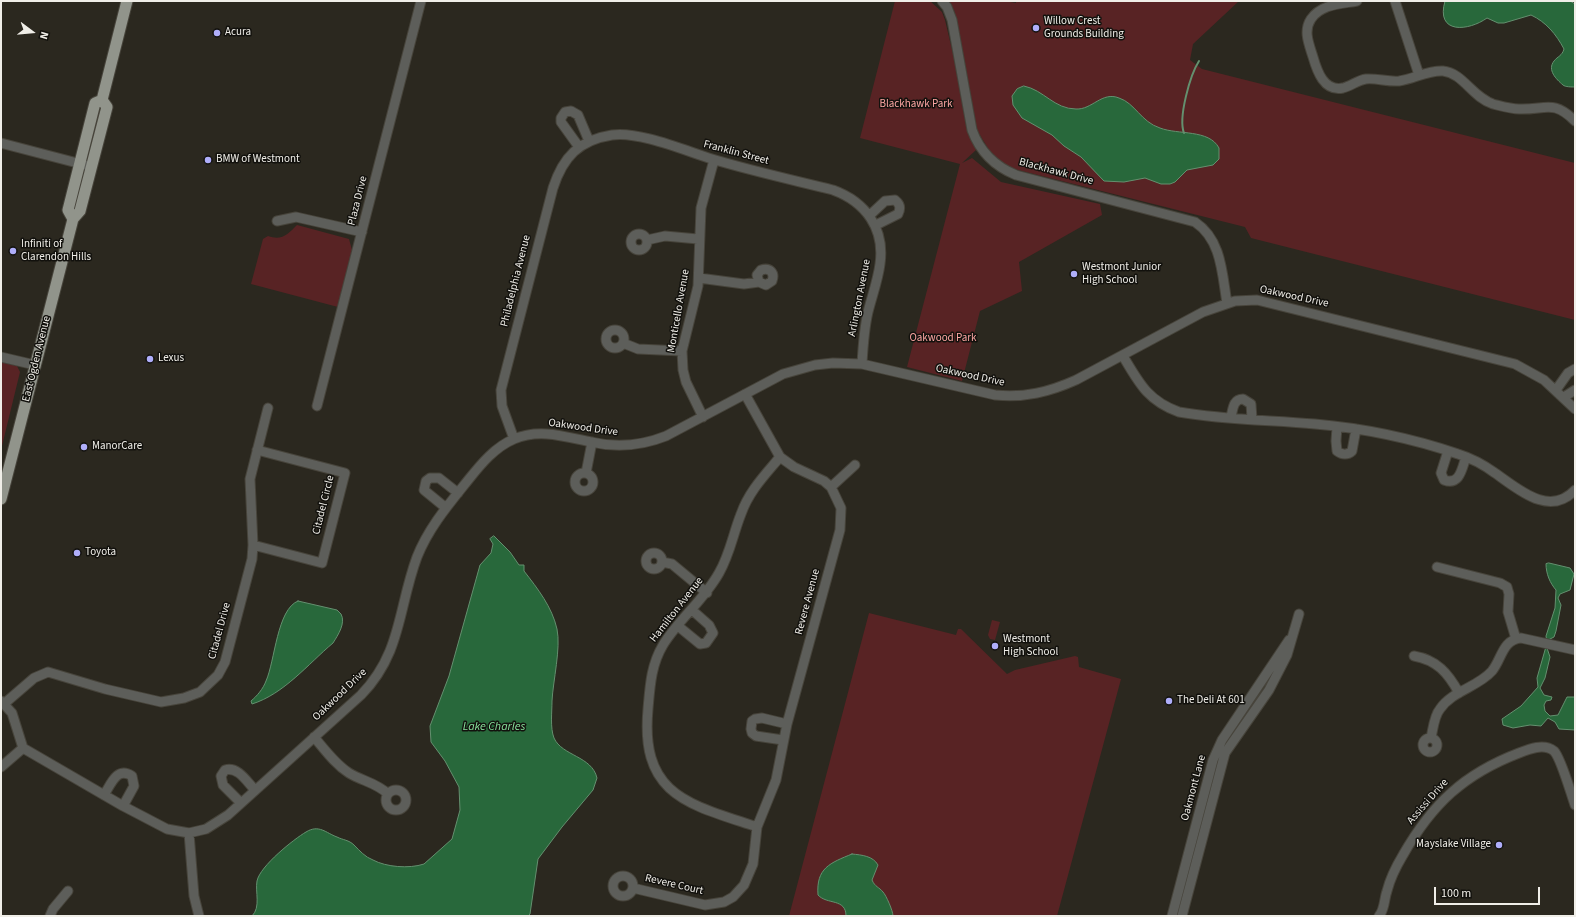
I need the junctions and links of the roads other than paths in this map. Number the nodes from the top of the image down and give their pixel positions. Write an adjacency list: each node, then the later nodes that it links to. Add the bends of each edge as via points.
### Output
1 (127, 1): 7 (main road, East Ogden Avenue)
2 (421, 1): 19 (street, Plaza Drive)
3 (942, 1): 24 (street, Blackhawk Drive, via 952,20 972,130 986,155 1000,167 1016,175 1195,222 1206,231 1216,245)
4 (1358, 1): 6 (street, via 1323,8 1308,25 1308,42 1322,81 1340,88 1366,79 1398,81)
5 (1395, 1): 6 (street)
6 (1419, 75): 8 (street, via 1438,71 1453,74 1477,96 1489,103 1520,109 1554,107 1564,111)
7 (102, 100): 13 (main road, East Ogden Avenue, via 95,103); 14 (main road, East Ogden Avenue, via 107,107)
8 (1575, 121)
9 (589, 141): 11 (street, Philadelphia Avenue); 11 (street, via 578,115 571,111 565,112 561,122); 12 (street, Franklin Street, via 612,135 631,135)
10 (1, 143): 13 (street)
11 (579, 147): 44 (street, Philadelphia Avenue, via 562,164 552,188 503,382 502,406)
12 (714, 160): 15 (street, Franklin Street, via 833,190 848,197); 20 (street, Monticello Avenue, via 701,208)
13 (80, 164): 14 (street); 16 (main road, East Ogden Avenue, via 68,210)
14 (92, 167): 16 (main road, East Ogden Avenue, via 80,211)
15 (870, 215): 18 (street, Arlington Avenue); 18 (street, via 885,201 895,200 900,206 898,214)
16 (73, 219): 30 (main road, East Ogden Avenue)
17 (276, 221): 19 (street, via 296,217)
18 (876, 226): 29 (street, Arlington Avenue, via 880,262 866,325)
19 (362, 232): 36 (street, Plaza Drive)
20 (698, 239): 21 (street, via 665,236); 22 (street, Monticello Avenue)
21 (647, 240)
22 (699, 278): 23 (street, via 744,284); 26 (street, Monticello Avenue)
23 (759, 282)
24 (1227, 303): 27 (street, Oakwood Drive, via 1187,320); 32 (street, Oakwood Drive, via 1246,300 1269,302 1505,360 1534,373)
25 (623, 343): 26 (street, via 638,349)
26 (682, 351): 39 (street, Monticello Avenue, via 686,382)
27 (1122, 356): 29 (street, Oakwood Drive, via 1055,390 1016,396 995,395); 40 (street, via 1143,388 1159,404 1179,412)
28 (1, 357): 30 (street)
29 (862, 364): 34 (street, Oakwood Drive, via 833,363 802,368 783,374)
30 (35, 366): 55 (main road, East Ogden Avenue)
31 (1575, 369): 32 (street, via 1568,373)
32 (1556, 390): 35 (street, Oakwood Drive)
33 (1575, 390): 35 (street)
34 (745, 394): 39 (street, Oakwood Drive); 48 (street)
35 (1564, 397): 38 (street, Oakwood Drive)
36 (317, 406)
37 (268, 408): 46 (street, Citadel Drive)
38 (1575, 409)
39 (703, 416): 45 (street, Oakwood Drive, via 666,436 640,444 610,445)
40 (1231, 417): 41 (street); 41 (street, via 1235,402 1243,398 1251,404)
41 (1252, 419): 42 (street)
42 (1337, 427): 43 (street); 43 (street, via 1337,451 1344,454 1352,451)
43 (1356, 429): 47 (street)
44 (514, 439): 45 (street, Oakwood Drive, via 548,433); 54 (street, Oakwood Drive, via 489,457)
45 (592, 442): 51 (street)
46 (257, 450): 57 (street, Citadel Drive, via 250,479); 57 (street, Citadel Circle, via 345,473 322,563)
47 (1448, 451): 49 (street); 49 (street, via 1441,473 1444,480 1453,481 1459,477)
48 (780, 457): 52 (street); 60 (street, Hamilton Avenue, via 750,494 724,564)
49 (1466, 457): 53 (street, via 1537,500 1565,498)
50 (855, 465): 52 (street)
51 (586, 473)
52 (831, 487): 70 (street, Revere Avenue, via 839,500 842,523)
53 (1575, 490)
54 (458, 493): 56 (street, Oakwood Drive); 56 (street, via 439,478 430,478 426,481 424,490)
55 (1, 499)
56 (446, 508): 71 (street, Oakwood Drive, via 433,525 417,558 396,638 386,662 368,688)
57 (253, 545): 69 (street, Citadel Drive, via 252,558 225,662 218,676 200,692 161,702 48,672 34,678)
58 (662, 562): 60 (street, via 672,564)
59 (1437, 567): 65 (street, via 1507,587 1508,612)
60 (707, 593): 61 (street, Hamilton Avenue)
61 (692, 610): 63 (street, Hamilton Avenue); 63 (street, via 709,625 713,633 706,643 700,644)
62 (1299, 614): 64 (street, Oakmont Lane)
63 (678, 626): 82 (street, Hamilton Avenue, via 664,643 652,671 646,733 655,767 668,786 691,804)
64 (1291, 638): 89 (street, Oakmont Lane, via 1222,740 1213,760); 90 (street, Oakmont Lane, via 1287,654 1269,690 1226,752)
65 (1516, 639): 66 (street); 68 (street, via 1503,649 1492,672)
66 (1575, 650)
67 (1414, 656): 68 (street, via 1429,660 1445,671)
68 (1459, 693): 72 (street, via 1438,711)
69 (3, 702): 74 (street, via 12,713)
70 (787, 724): 73 (street, Revere Avenue); 73 (street, via 758,718 752,721 752,733 756,736)
71 (314, 738): 76 (street, Oakwood Drive); 77 (street, via 340,767 382,788)
72 (1431, 738)
73 (783, 740): 82 (street, Revere Avenue, via 776,780)
74 (23, 748): 75 (street); 78 (street)
75 (1, 767)
76 (255, 790): 79 (street, Oakwood Drive); 79 (street, via 239,772 225,770 221,776 223,785)
77 (388, 794)
78 (104, 795): 81 (street); 81 (street, via 116,775 127,773 132,776 134,786)
79 (241, 803): 83 (street, Oakwood Drive, via 216,824)
80 (1575, 805): 91 (street, Assissi Drive, via 1559,760 1553,751 1541,747 1506,758 1478,772 1455,788 1412,839 1391,879)
81 (123, 806): 83 (street, via 159,826)
82 (757, 827): 86 (street, Revere Avenue, via 751,872)
83 (189, 833): 88 (street, via 194,896)
84 (633, 888): 86 (street, Revere Court, via 705,905 724,902)
85 (68, 891): 87 (street)
86 (734, 897)
87 (50, 916)
88 (199, 916)
89 (1172, 916)
90 (1182, 916)
91 (1379, 916)

